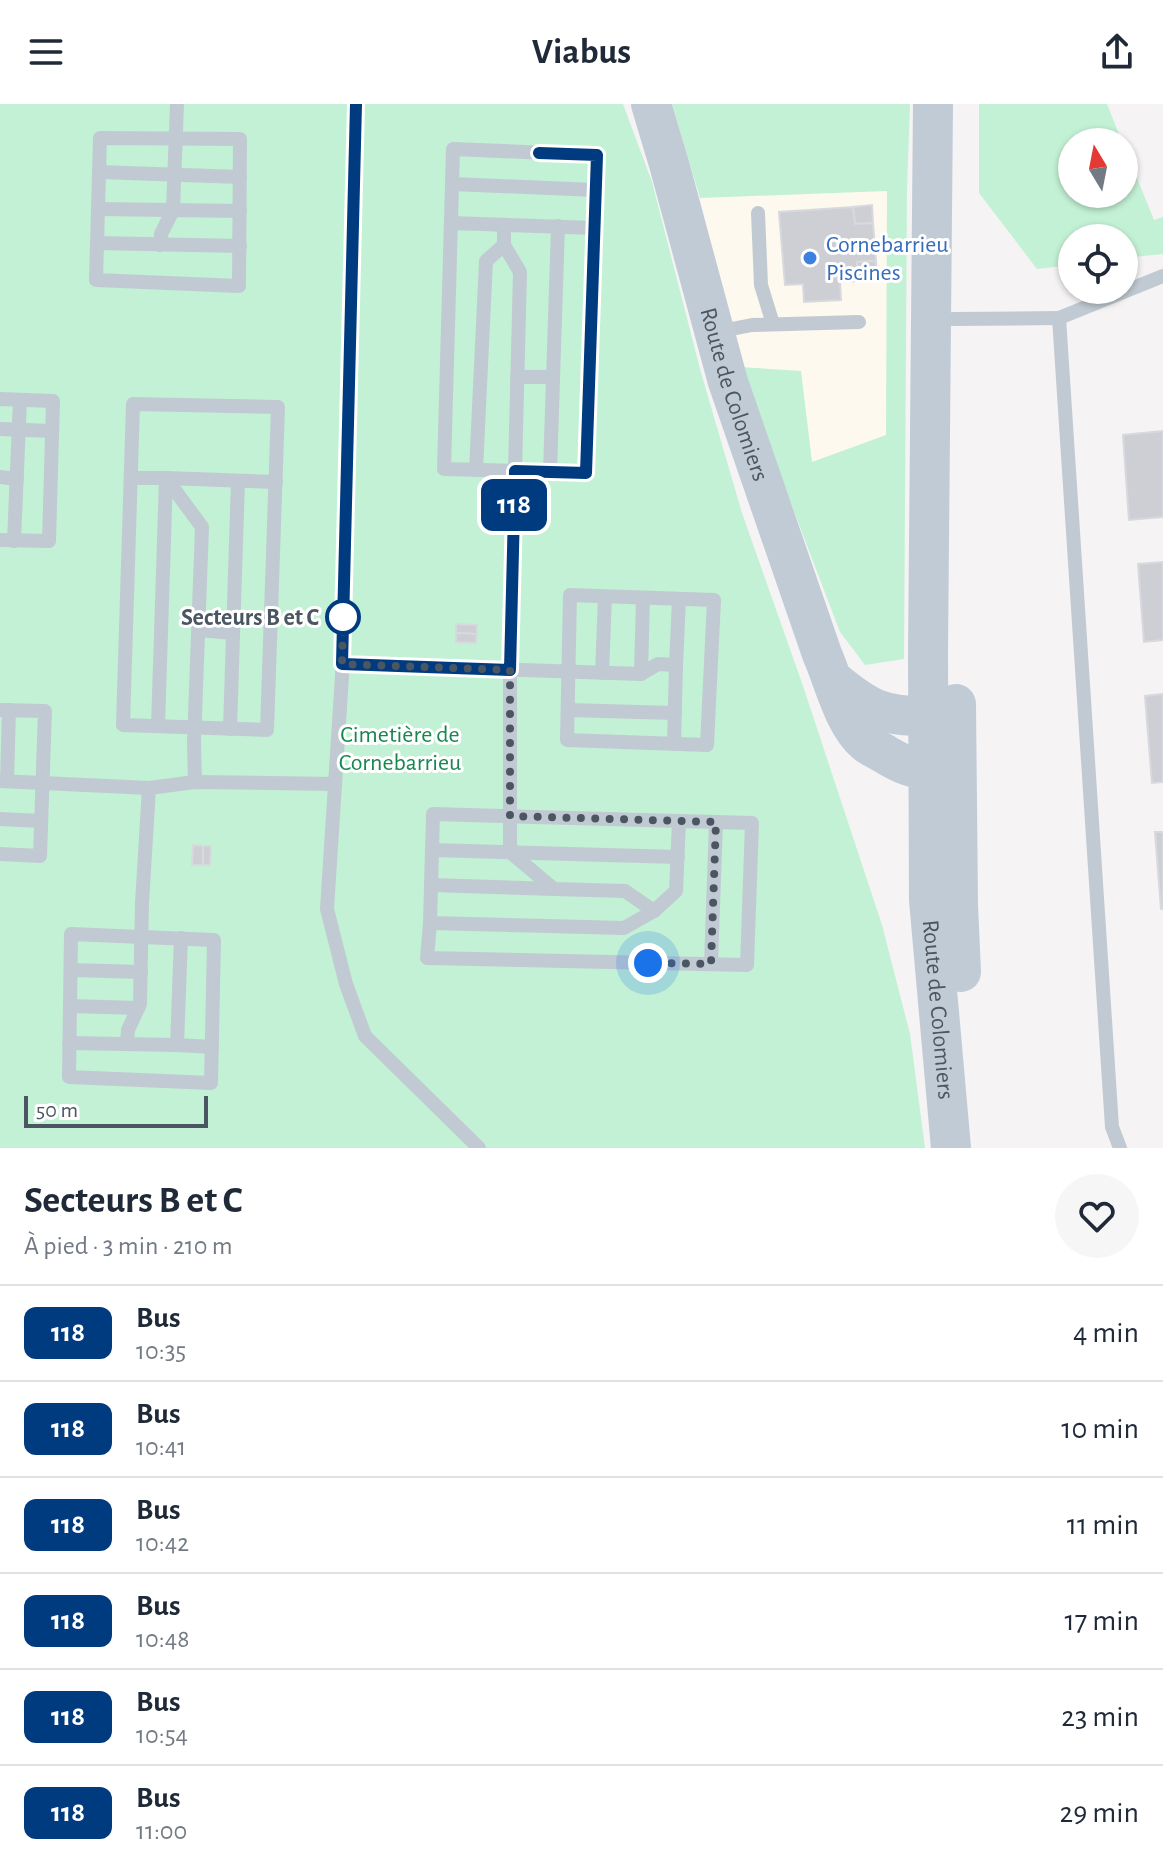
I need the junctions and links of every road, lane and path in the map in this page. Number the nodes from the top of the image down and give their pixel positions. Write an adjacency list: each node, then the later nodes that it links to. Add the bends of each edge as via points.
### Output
1 (177, 104): 6 (lane)
2 (356, 104): 52 (lane)
3 (651, 104): 29 (main road, Route de Colomiers)
4 (933, 104): 66 (main road)
5 (950, 104): 26 (main road)
6 (175, 139): 7 (lane, via 100,138); 8 (lane); 9 (lane, via 240,139)
7 (99, 172): 8 (lane); 12 (lane)
8 (174, 175): 9 (lane); 13 (lane)
9 (240, 177): 14 (lane)
10 (452, 184): 11 (lane); 11 (lane, via 453,149 597,155); 16 (lane)
11 (595, 190): 19 (lane)
12 (98, 209): 13 (lane); 20 (lane)
13 (173, 210): 14 (lane); 21 (lane)
14 (240, 211): 23 (lane)
15 (758, 213): 28 (lane, via 761,285)
16 (451, 223): 17 (lane); 37 (lane, via 444,469)
17 (504, 225): 18 (lane); 22 (lane)
18 (558, 226): 19 (lane); 31 (lane)
19 (594, 228): 39 (lane, via 586,473)
20 (97, 243): 21 (lane); 23 (lane, via 96,280 239,286)
21 (160, 245): 23 (lane)
22 (504, 245): 30 (lane, via 520,272); 37 (lane, via 486,261)
23 (240, 246)
24 (1163, 276): 25 (lane)
25 (1059, 318): 26 (lane); 99 (lane, via 1112,1127)
26 (953, 319): 66 (main road)
27 (859, 322): 28 (lane)
28 (773, 324): 29 (lane)
29 (715, 332): 58 (main road, Route de Colomiers)
30 (517, 377): 31 (lane); 38 (lane)
31 (553, 377): 39 (lane)
32 (0, 399): 33 (lane)
33 (20, 400): 35 (lane); 36 (lane, via 53,401)
34 (0, 429): 35 (lane)
35 (19, 430): 36 (lane); 43 (lane)
36 (52, 431): 46 (lane, via 49,541)
37 (476, 470): 38 (lane)
38 (515, 471): 39 (lane); 54 (lane)
39 (550, 472)
40 (0, 477): 43 (lane)
41 (131, 478): 42 (lane); 45 (lane, via 133,404 206,405 278,407); 62 (lane, via 123,725)
42 (166, 478): 44 (lane); 50 (lane, via 202,527); 62 (lane)
43 (17, 479): 46 (lane)
44 (238, 481): 45 (lane); 51 (lane)
45 (276, 482): 64 (lane, via 267,730)
46 (7, 540)
47 (605, 597): 48 (lane); 55 (lane, via 570,595); 56 (lane)
48 (643, 598): 49 (lane); 57 (lane)
49 (679, 599): 53 (lane); 65 (lane, via 714,600 707,745)
50 (199, 630): 51 (lane); 63 (lane)
51 (233, 633): 64 (lane)
52 (342, 664): 54 (lane); 70 (lane)
53 (676, 665): 57 (lane, via 658,664); 61 (lane)
54 (510, 670): 55 (lane); 72 (lane)
55 (569, 672): 56 (lane); 60 (lane)
56 (602, 673): 57 (lane)
57 (641, 674)
58 (834, 681): 66 (main road, via 881,713 907,717); 66 (main road, Route de Colomiers, via 845,716 866,742 921,770)
59 (5, 710): 67 (lane); 69 (lane, via 45,711)
60 (568, 710): 61 (lane); 65 (lane, via 567,740)
61 (675, 713): 65 (lane)
62 (158, 726): 63 (lane)
63 (195, 727): 64 (lane); 68 (lane)
64 (230, 729)
65 (674, 744)
66 (936, 748): 97 (main road, Route de Colomiers, via 929,900); 98 (main road, Route de Colomiers, via 958,906)
67 (4, 781): 69 (lane)
68 (195, 782): 70 (lane); 71 (lane)
69 (43, 783): 71 (lane); 74 (lane)
70 (335, 784): 96 (lane, via 327,909 365,1036)
71 (149, 788): 85 (lane)
72 (510, 816): 75 (lane); 77 (lane, via 433,814); 78 (lane)
73 (0, 819): 74 (lane)
74 (41, 821): 79 (lane, via 40,856)
75 (679, 821): 76 (lane); 80 (lane)
76 (716, 822): 87 (lane); 87 (lane, via 752,823 747,965)
77 (432, 850): 78 (lane); 81 (lane)
78 (510, 852): 80 (lane); 82 (lane)
79 (0, 854)
80 (678, 857): 83 (lane, via 676,891)
81 (431, 885): 82 (lane); 84 (lane)
82 (554, 889): 83 (lane, via 625,891)
83 (654, 911): 84 (lane, via 624,928)
84 (430, 923): 87 (lane, via 427,958)
85 (141, 937): 86 (lane); 88 (lane, via 71,934); 89 (lane)
86 (181, 938): 94 (lane); 95 (lane, via 214,940)
87 (711, 964)
88 (71, 970): 89 (lane); 90 (lane)
89 (141, 972): 91 (lane)
90 (70, 1006): 91 (lane); 92 (lane)
91 (138, 1008): 93 (lane)
92 (69, 1043): 93 (lane); 95 (lane, via 69,1077 211,1083)
93 (127, 1044): 94 (lane)
94 (177, 1045): 95 (lane)
95 (212, 1047)
96 (479, 1148)
97 (951, 1148)
98 (972, 1148)
99 (1120, 1148)

